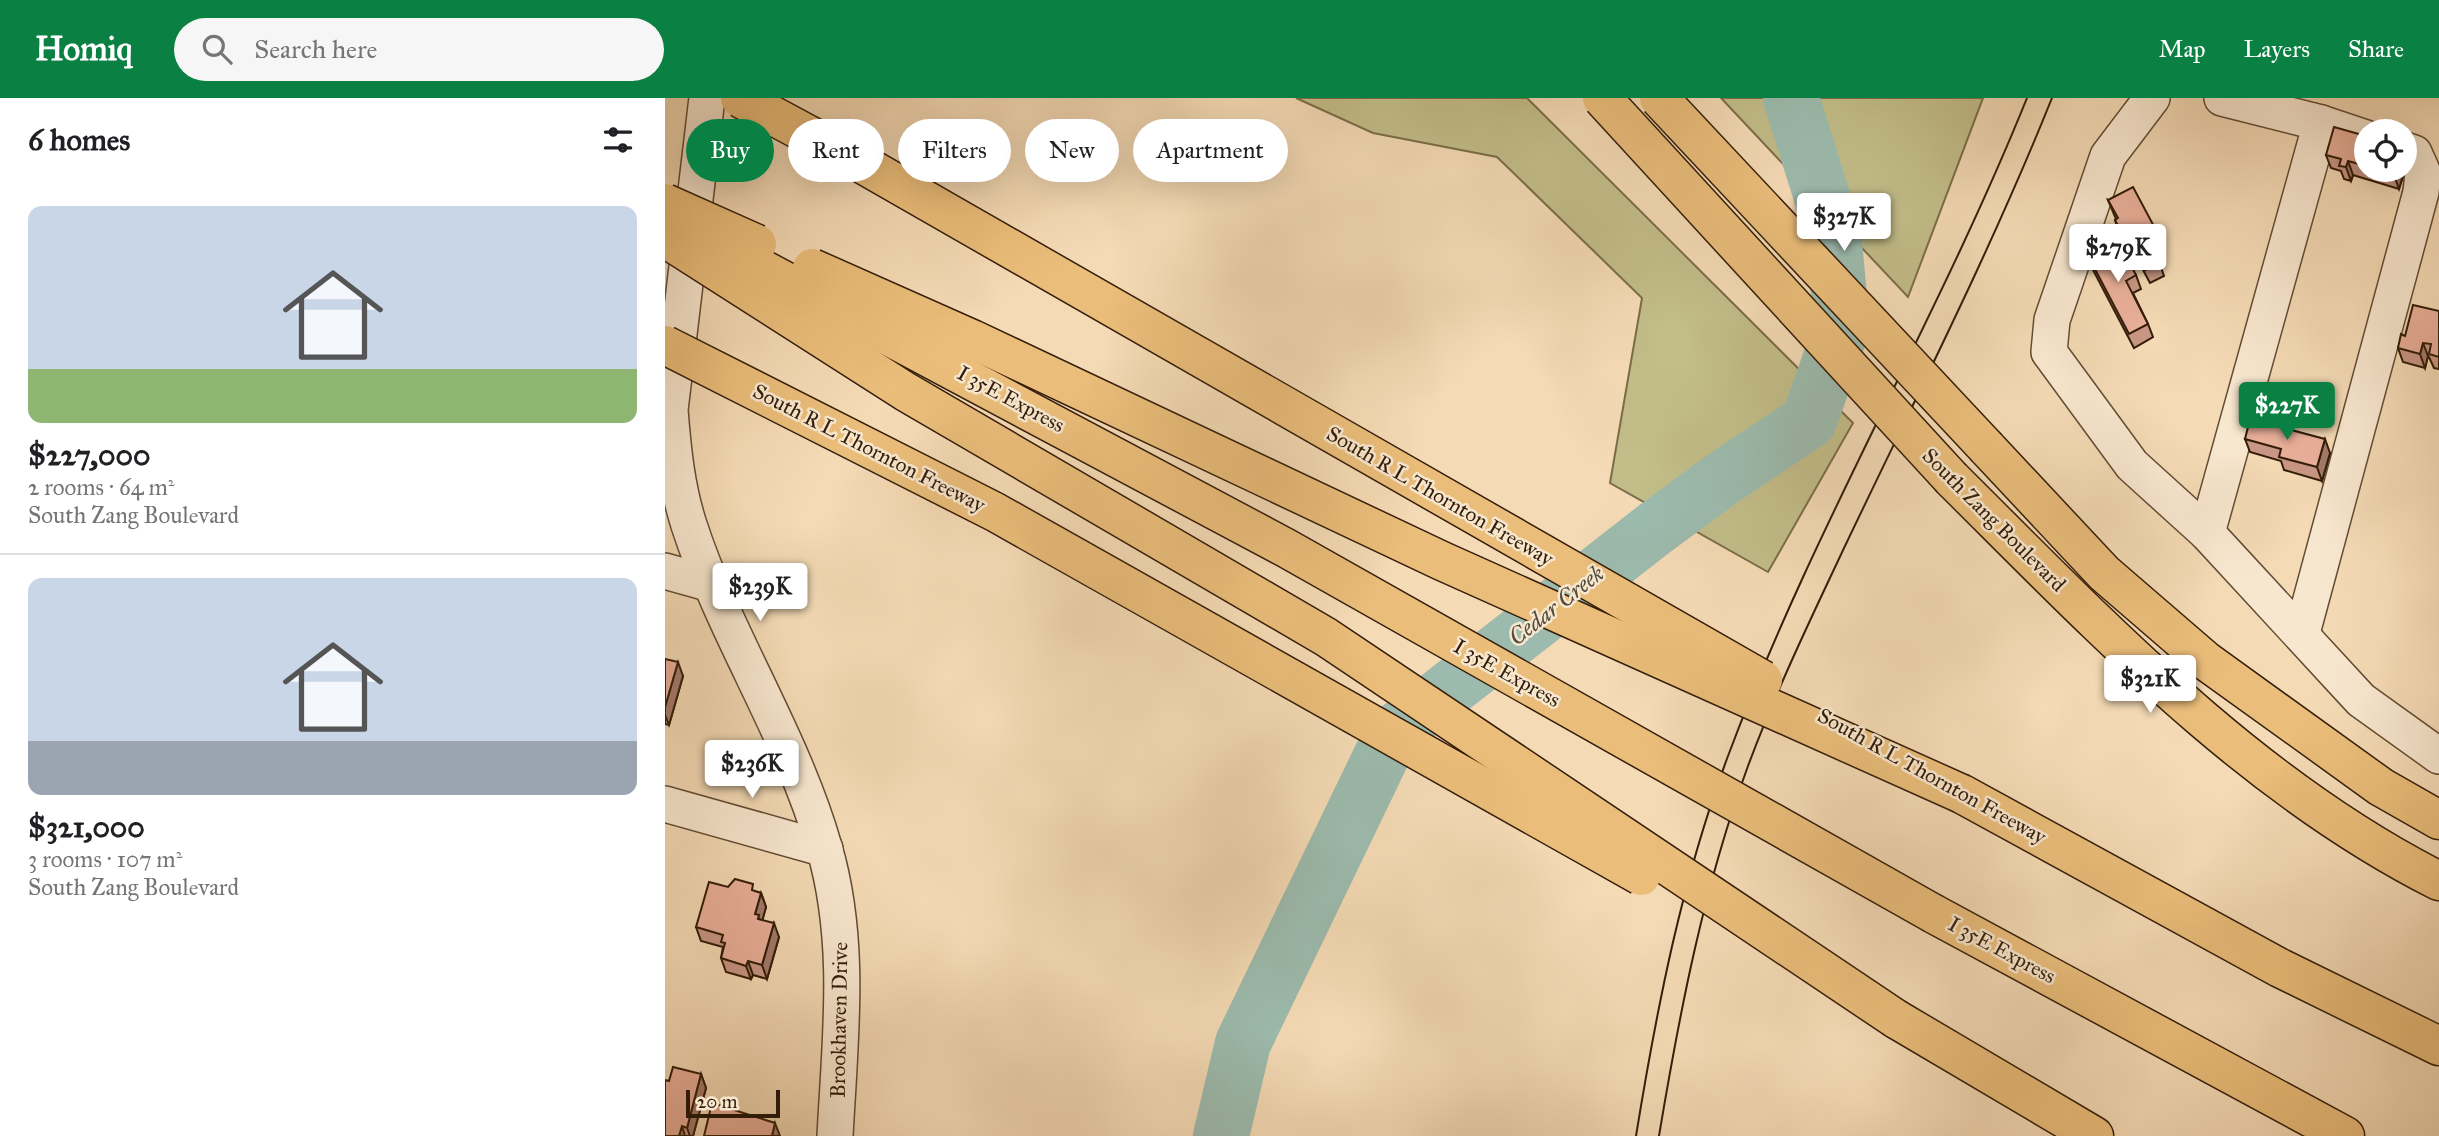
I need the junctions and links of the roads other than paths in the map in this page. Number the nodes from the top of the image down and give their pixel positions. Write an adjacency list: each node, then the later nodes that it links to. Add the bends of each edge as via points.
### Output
1 (707, 98): 16 (street, Brookhaven Drive, via 670,411 673,455 689,523)
2 (740, 98): 19 (main road, South R L Thornton Freeway, bridge)
3 (1602, 98): 23 (main road, South Zang Boulevard, bridge, via 1952,479 2118,646 2172,695 2360,838)
4 (1659, 98): 21 (main road, South Zang Boulevard, bridge, via 2104,573 2206,661 2381,787)
5 (2152, 98): 14 (street, via 2108,156 2052,320 2049,352 2132,465)
6 (2222, 98): 7 (street)
7 (2321, 123): 8 (street); 14 (street)
8 (2354, 134)
9 (2417, 160): 17 (street, via 2423,173 2421,192)
10 (665, 203): 19 (main road, bridge, via 972,339 1442,561)
11 (665, 217): 28 (main road, I 35E Express, bridge, via 1274,542 1934,914)
12 (665, 238): 24 (main road, bridge, via 906,392 1326,637)
13 (665, 345): 24 (main road, South R L Thornton Freeway, bridge, via 995,512)
14 (2207, 533): 17 (street)
15 (665, 571): 16 (street)
16 (711, 584): 22 (street, Brookhaven Drive, via 809,798)
17 (2302, 633): 18 (street, via 2361,700)
18 (2439, 756)
19 (1962, 794): 25 (main road, South R L Thornton Freeway, via 2269,962)
20 (665, 804): 22 (street)
21 (2439, 820)
22 (825, 849): 26 (street, Brookhaven Drive, via 841,924 843,981)
23 (2439, 881)
24 (1896, 1019): 27 (main road, South R L Thornton Freeway)
25 (2425, 1040)
26 (835, 1136)
27 (2094, 1136)
28 (2345, 1136)

